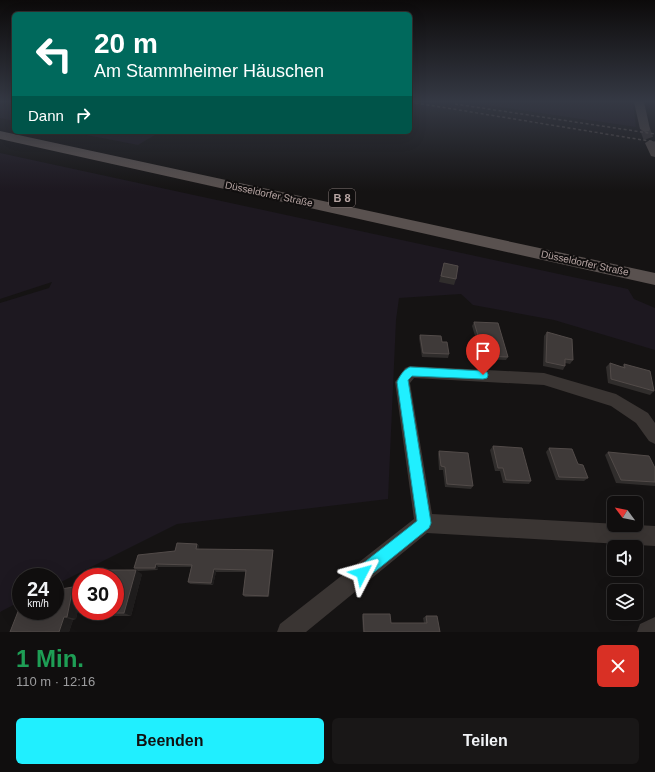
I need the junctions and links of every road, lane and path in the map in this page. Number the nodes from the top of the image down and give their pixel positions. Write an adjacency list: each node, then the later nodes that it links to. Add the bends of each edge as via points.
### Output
1 (38, 134): 5 (main road, Düsseldorfer Straße / B 8)
2 (0, 135): 6 (main road, Düsseldorfer Straße / B 8)
3 (650, 143): 4 (main road)
4 (655, 154)
5 (570, 246)
6 (655, 278)
7 (655, 436): 8 (street, via 642,418 616,401 544,379 410,372 402,382)
8 (424, 523): 9 (street); 11 (street)
9 (655, 536)
10 (655, 628): 12 (street)
11 (288, 632)
12 (648, 632)

